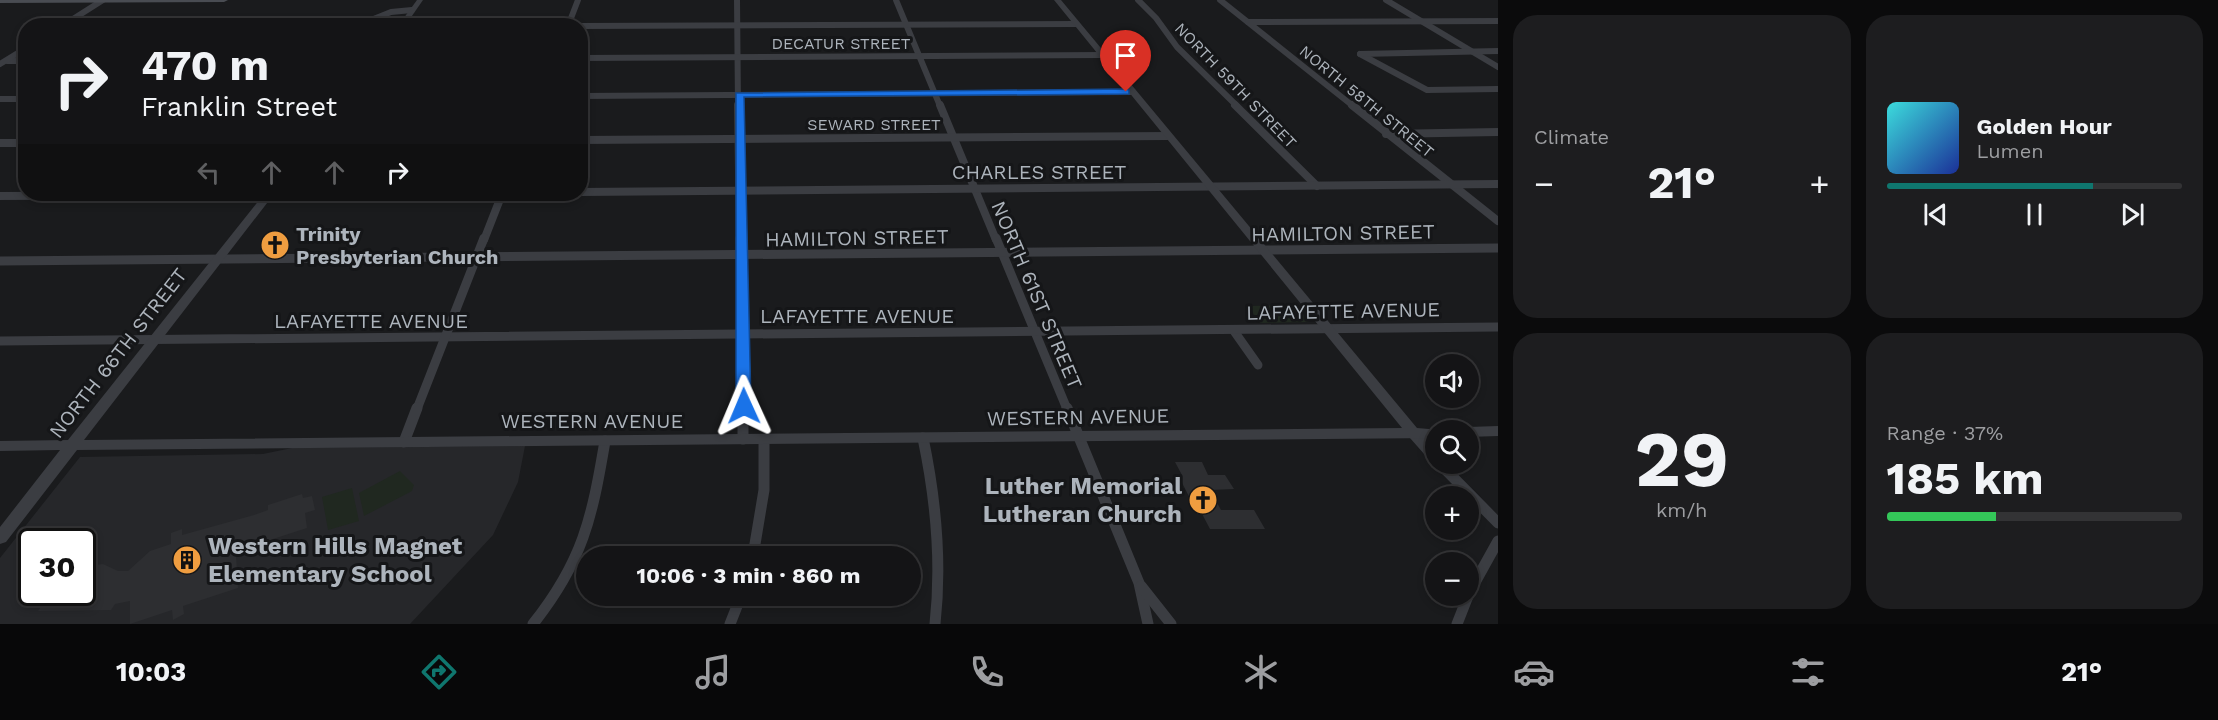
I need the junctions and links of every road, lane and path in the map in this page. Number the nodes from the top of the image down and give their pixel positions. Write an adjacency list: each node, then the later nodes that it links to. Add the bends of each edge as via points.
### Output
1 (24, 0): 2 (main road); 13 (main road)
2 (103, 0): 3 (main road); 15 (street)
3 (183, 0): 4 (main road)
4 (224, 0)
5 (420, 0): 14 (street)
6 (578, 0): 18 (street)
7 (737, 0): 25 (street)
8 (896, 0): 23 (street, NORTH 61ST STREET)
9 (1057, 0): 22 (street)
10 (1138, 0): 53 (street, NORTH 59TH STREET, via 1177,47)
11 (1220, 0): 21 (street, NORTH 58TH STREET)
12 (1386, 0): 19 (street)
13 (0, 1)
14 (412, 10): 16 (street); 17 (street)
15 (75, 18)
16 (376, 18)
17 (406, 18)
18 (570, 18)
19 (1421, 21): 20 (street); 21 (street); 27 (street)
20 (1498, 21)
21 (1248, 22): 44 (street, NORTH 58TH STREET)
22 (1076, 24): 23 (street); 29 (street)
23 (906, 25): 25 (street); 30 (street, NORTH 61ST STREET)
24 (588, 26): 25 (street)
25 (738, 26): 31 (street)
26 (1498, 51): 27 (street)
27 (1472, 52): 35 (street); 36 (street, via 1360,54 1427,90)
28 (18, 53): 34 (street)
29 (1102, 55): 30 (street, DECATUR STREET); 37 (street)
30 (919, 56): 31 (street, DECATUR STREET); 38 (street, NORTH 61ST STREET)
31 (738, 57): 32 (street, DECATUR STREET); 39 (street)
32 (588, 58)
33 (18, 62): 34 (street)
34 (2, 63)
35 (1498, 67)
36 (1498, 89)
37 (1132, 92): 38 (street); 45 (street)
38 (935, 93): 39 (street); 46 (street, NORTH 61ST STREET)
39 (739, 95): 40 (street); 47 (street)
40 (588, 96)
41 (0, 99): 42 (street)
42 (18, 99)
43 (1498, 132): 44 (street)
44 (1386, 134): 52 (street, NORTH 58TH STREET)
45 (1168, 136): 46 (street, SEWARD STREET); 54 (street)
46 (953, 137): 47 (street, SEWARD STREET); 55 (street, NORTH 61ST STREET)
47 (740, 139): 48 (street, SEWARD STREET); 56 (street)
48 (588, 140)
49 (0, 143): 50 (street)
50 (18, 143)
51 (1498, 184): 52 (street, CHARLES STREET)
52 (1451, 185): 53 (street, CHARLES STREET); 62 (street, NORTH 58TH STREET)
53 (1317, 186): 54 (street, CHARLES STREET)
54 (1211, 188): 55 (street, CHARLES STREET); 64 (street)
55 (975, 189): 56 (street, CHARLES STREET); 65 (street, NORTH 61ST STREET)
56 (740, 191): 57 (street, CHARLES STREET); 66 (street)
57 (588, 192)
58 (0, 196): 59 (street)
59 (18, 196)
60 (263, 201): 68 (street, NORTH 66TH STREET)
61 (499, 201): 67 (street)
62 (1498, 221)
63 (1498, 248): 64 (street, HAMILTON STREET)
64 (1263, 251): 65 (street, HAMILTON STREET); 71 (street)
65 (1002, 253): 66 (street, HAMILTON STREET); 73 (street, NORTH 61ST STREET)
66 (741, 255): 67 (street, HAMILTON STREET); 74 (street)
67 (476, 258): 68 (street, HAMILTON STREET); 75 (street)
68 (217, 259): 69 (street, HAMILTON STREET); 76 (street, NORTH 66TH STREET)
69 (0, 261)
70 (1498, 327): 71 (street, LAFAYETTE AVENUE)
71 (1328, 330): 72 (street, LAFAYETTE AVENUE); 81 (street)
72 (1234, 331): 73 (street, LAFAYETTE AVENUE); 78 (street)
73 (1035, 333): 74 (street, LAFAYETTE AVENUE); 83 (street, NORTH 61ST STREET)
74 (742, 335): 75 (street, LAFAYETTE AVENUE); 85 (street)
75 (445, 338): 76 (street, LAFAYETTE AVENUE); 88 (street)
76 (154, 340): 77 (street, LAFAYETTE AVENUE); 90 (street, NORTH 66TH STREET)
77 (0, 341)
78 (1258, 365)
79 (1498, 431): 80 (street)
80 (1479, 432)
81 (1413, 433): 82 (street, WESTERN AVENUE); 83 (street, WESTERN AVENUE); 91 (street)
82 (1425, 433)
83 (1079, 437): 84 (street, WESTERN AVENUE); 98 (street, NORTH 61ST STREET)
84 (923, 438): 86 (street, WESTERN AVENUE); 103 (street, via 938,529)
85 (743, 439): 86 (street, WESTERN AVENUE); 87 (street, WESTERN AVENUE)
86 (764, 440): 96 (street, via 765,490)
87 (605, 441): 88 (street, WESTERN AVENUE); 101 (street, via 582,548 558,591)
88 (405, 442): 90 (street, WESTERN AVENUE)
89 (0, 446): 90 (street, WESTERN AVENUE)
90 (71, 446): 94 (street, NORTH 66TH STREET)
91 (1425, 447)
92 (1450, 474): 93 (street)
93 (1498, 524)
94 (0, 538)
95 (1498, 541): 97 (street)
96 (755, 546)
97 (1479, 575)
98 (1139, 583): 104 (street); 105 (street)
99 (737, 606): 102 (street)
100 (1464, 606): 106 (street)
101 (533, 624)
102 (730, 624)
103 (935, 624)
104 (1148, 624)
105 (1172, 624)
106 (1457, 624)

